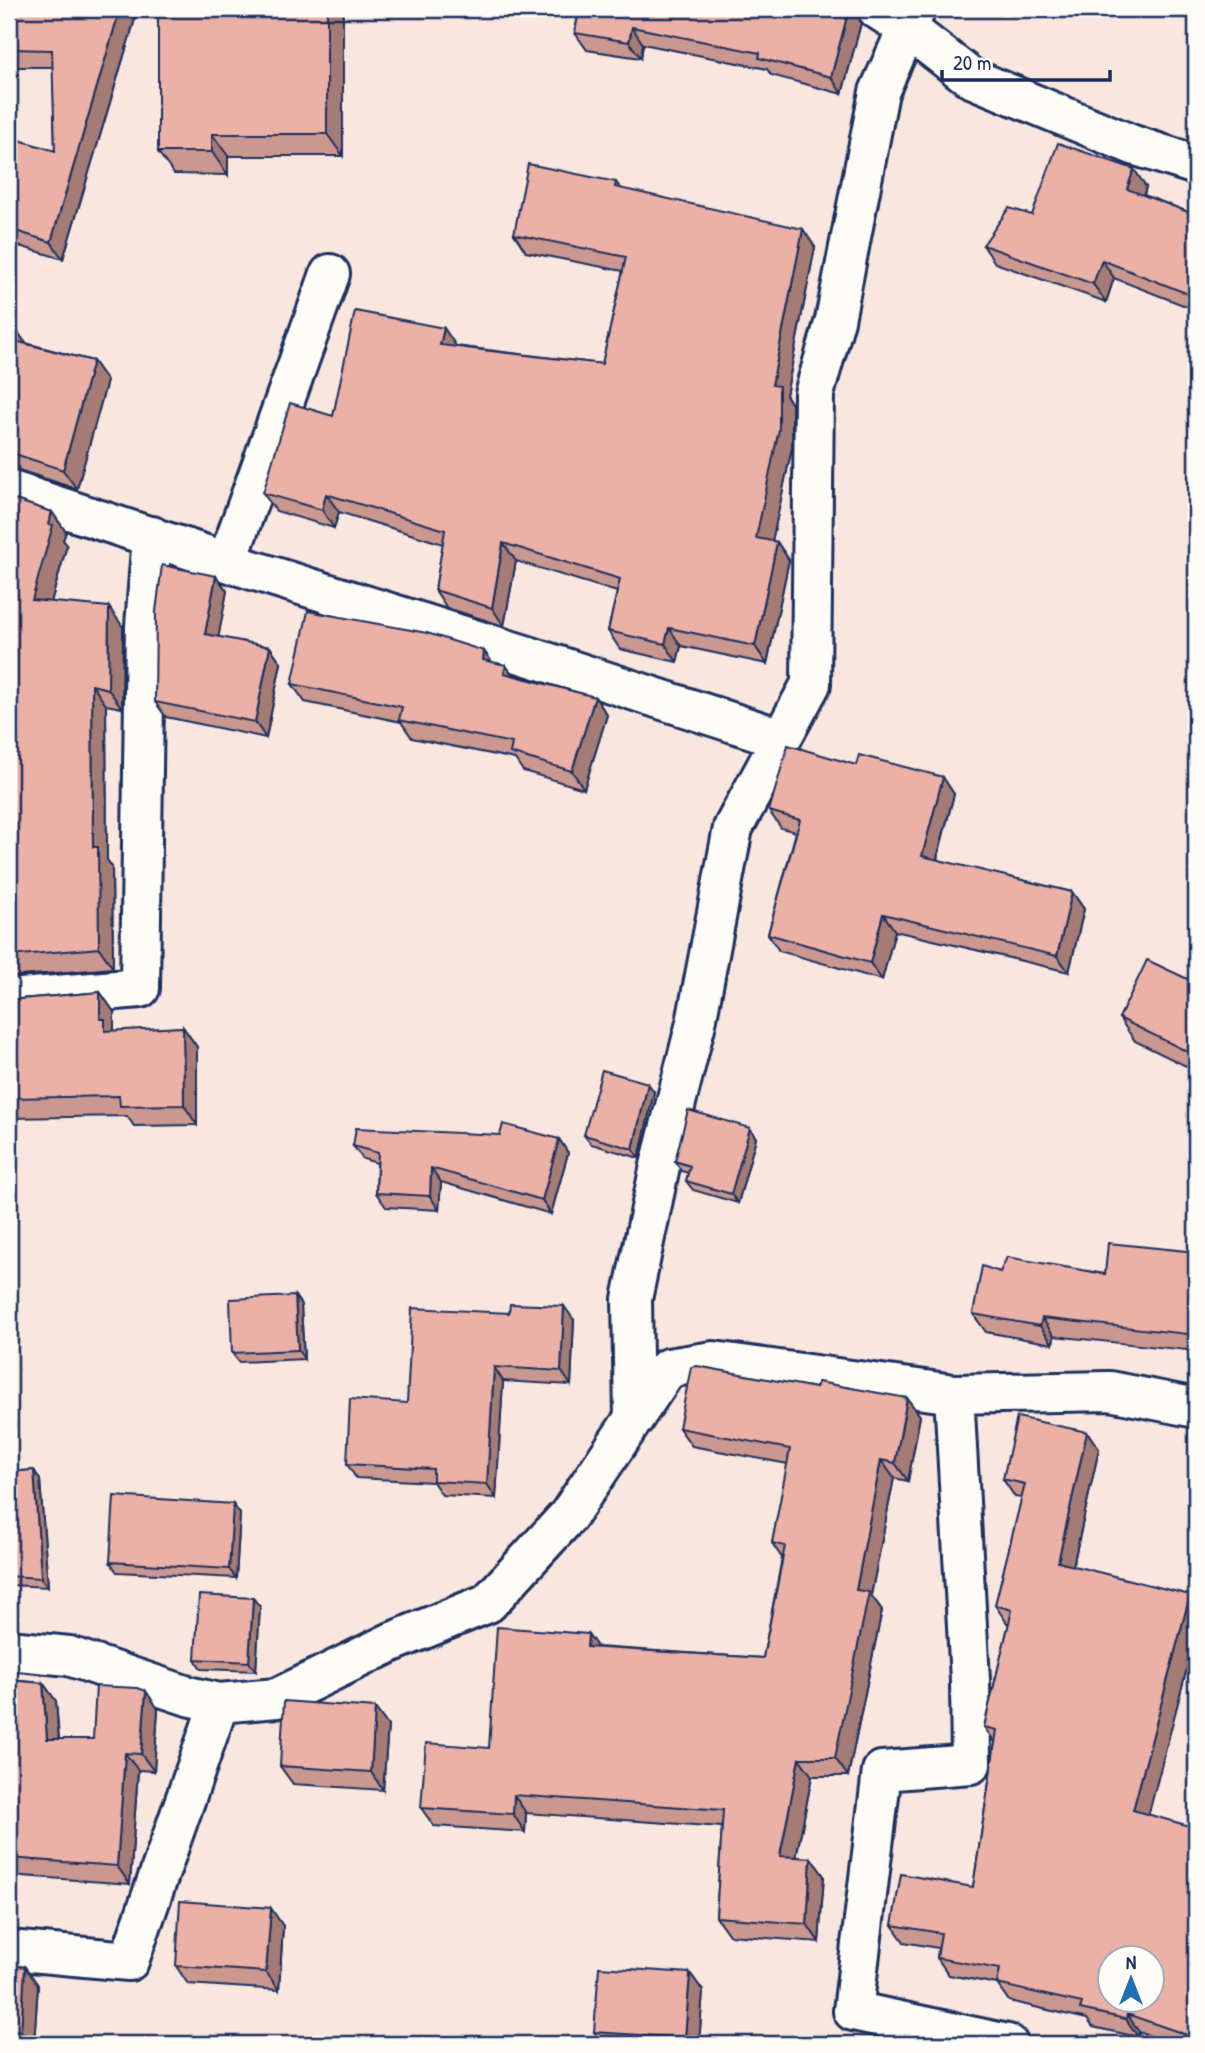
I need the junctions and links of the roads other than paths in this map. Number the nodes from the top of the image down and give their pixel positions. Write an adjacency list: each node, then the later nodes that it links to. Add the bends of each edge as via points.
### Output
1 (877, 9): 2 (street)
2 (912, 19): 3 (street, via 971,78 1133,145); 8 (street, via 879,92 835,320 814,394 811,684)
3 (1196, 165)
4 (330, 274): 7 (street)
5 (9, 490): 6 (street)
6 (152, 536): 7 (street); 9 (street, via 145,626 140,988)
7 (228, 562): 8 (street)
8 (780, 738): 12 (street, via 733,828 696,1023 660,1166 632,1298)
9 (9, 999)
10 (954, 1394): 11 (street, via 1110,1391); 12 (street, via 713,1361 668,1368); 16 (street, via 971,1764 882,1770 853,2011)
11 (1196, 1408)
12 (634, 1419): 14 (street, via 568,1516 488,1603 276,1698)
13 (9, 1650): 14 (street, via 69,1657)
14 (219, 1703): 15 (street, via 129,1961)
15 (9, 1950)
16 (1007, 2044)

